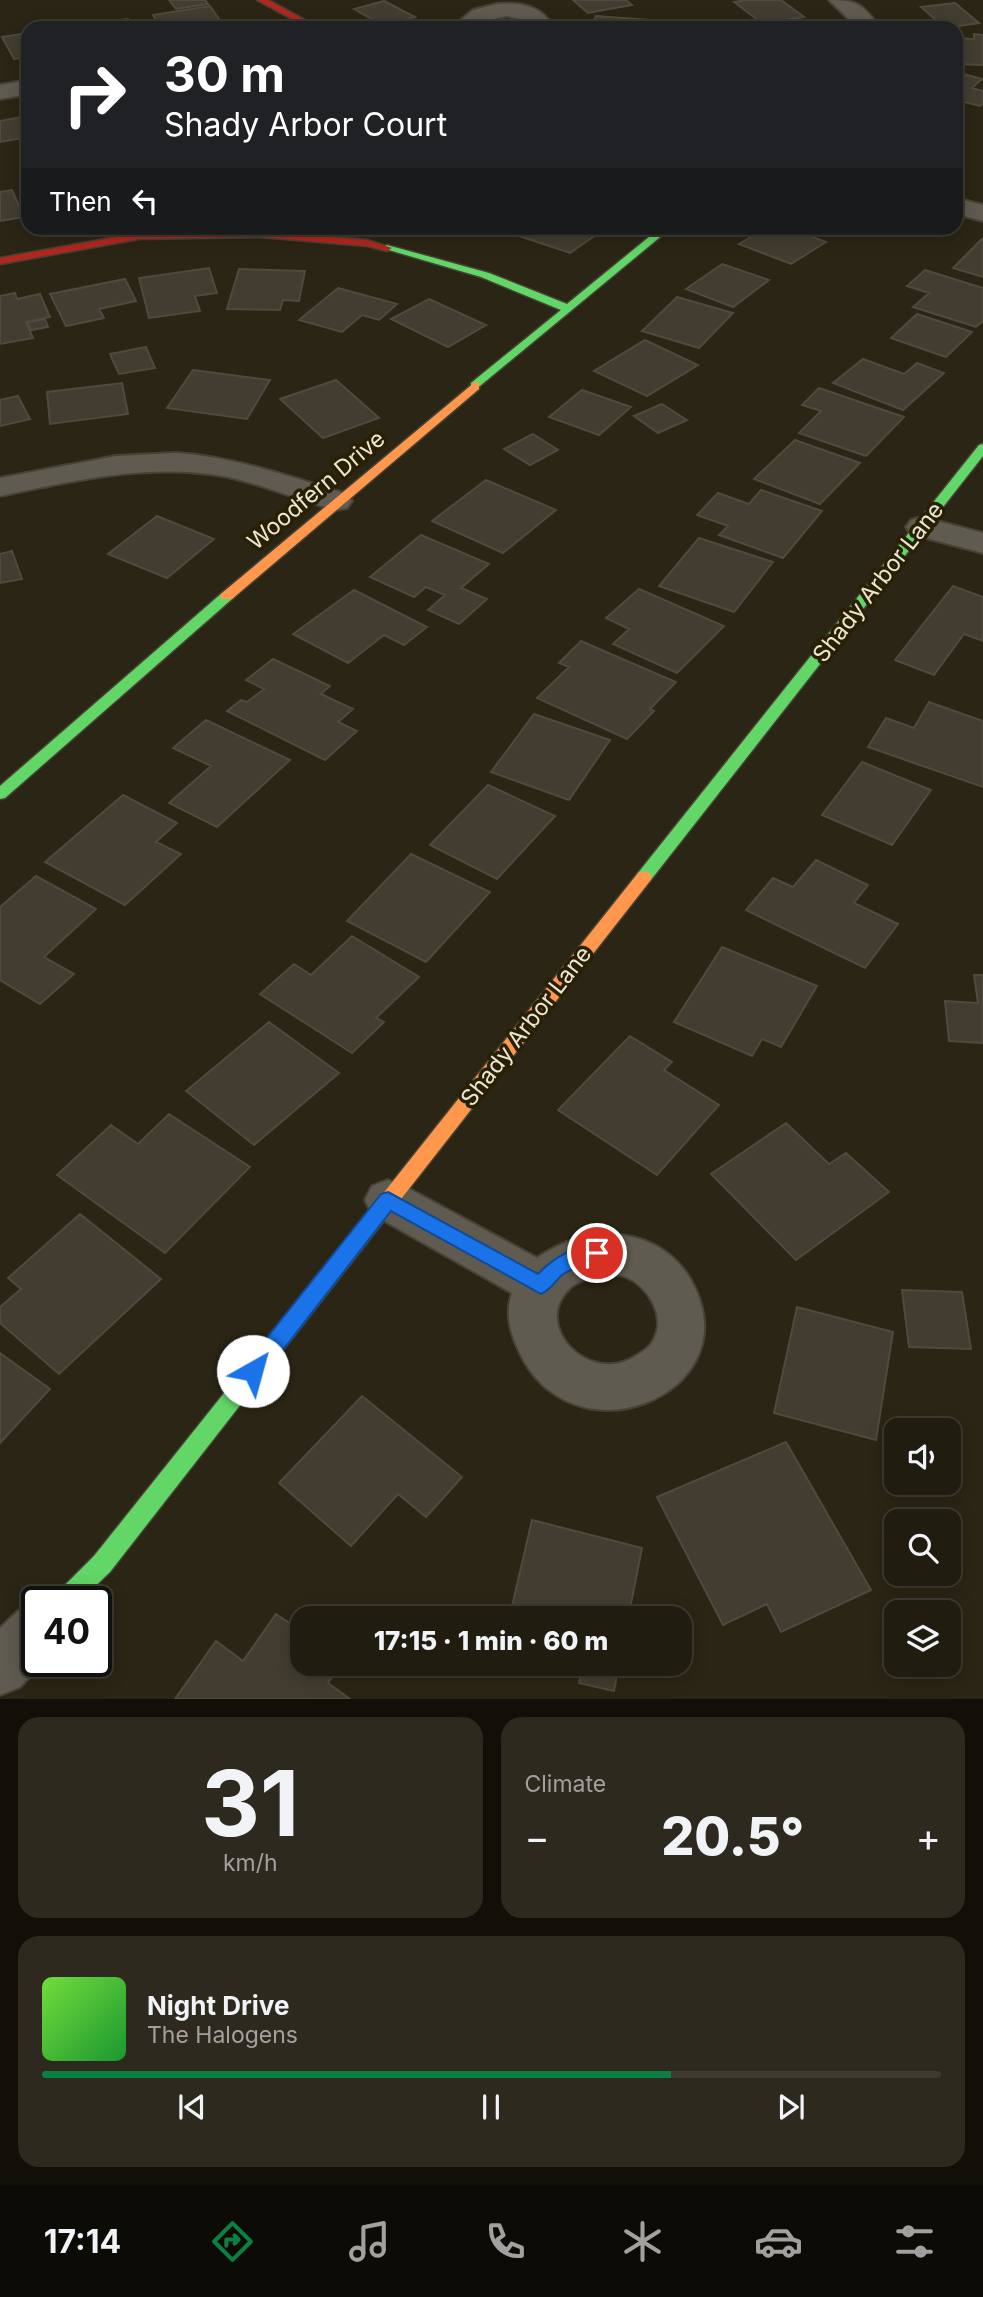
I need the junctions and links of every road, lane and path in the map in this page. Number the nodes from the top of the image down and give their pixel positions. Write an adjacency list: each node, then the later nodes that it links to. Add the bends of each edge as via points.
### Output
1 (261, 0): 3 (street)
2 (839, 0): 6 (street)
3 (301, 21)
4 (472, 21): 5 (street, via 503,10 533,15)
5 (540, 21)
6 (863, 21)
7 (21, 88): 8 (street)
8 (0, 92)
9 (963, 208): 10 (street)
10 (983, 213)
11 (200, 235): 14 (street, via 139,236)
12 (272, 235): 15 (street, via 367,243 485,275)
13 (658, 235): 15 (street, Woodfern Drive)
14 (0, 261)
15 (569, 309): 18 (street, Woodfern Drive)
16 (983, 448): 19 (street, Shady Arbor Lane)
17 (0, 487): 18 (street, via 126,464 186,463 232,469)
18 (336, 501): 21 (street, Woodfern Drive)
19 (922, 527): 20 (street); 22 (street, Shady Arbor Lane)
20 (983, 543)
21 (0, 794)
22 (388, 1200): 23 (street); 24 (street, Shady Arbor Lane)
23 (541, 1285)
24 (80, 1586)
25 (21, 1646): 26 (street)
26 (0, 1667)

